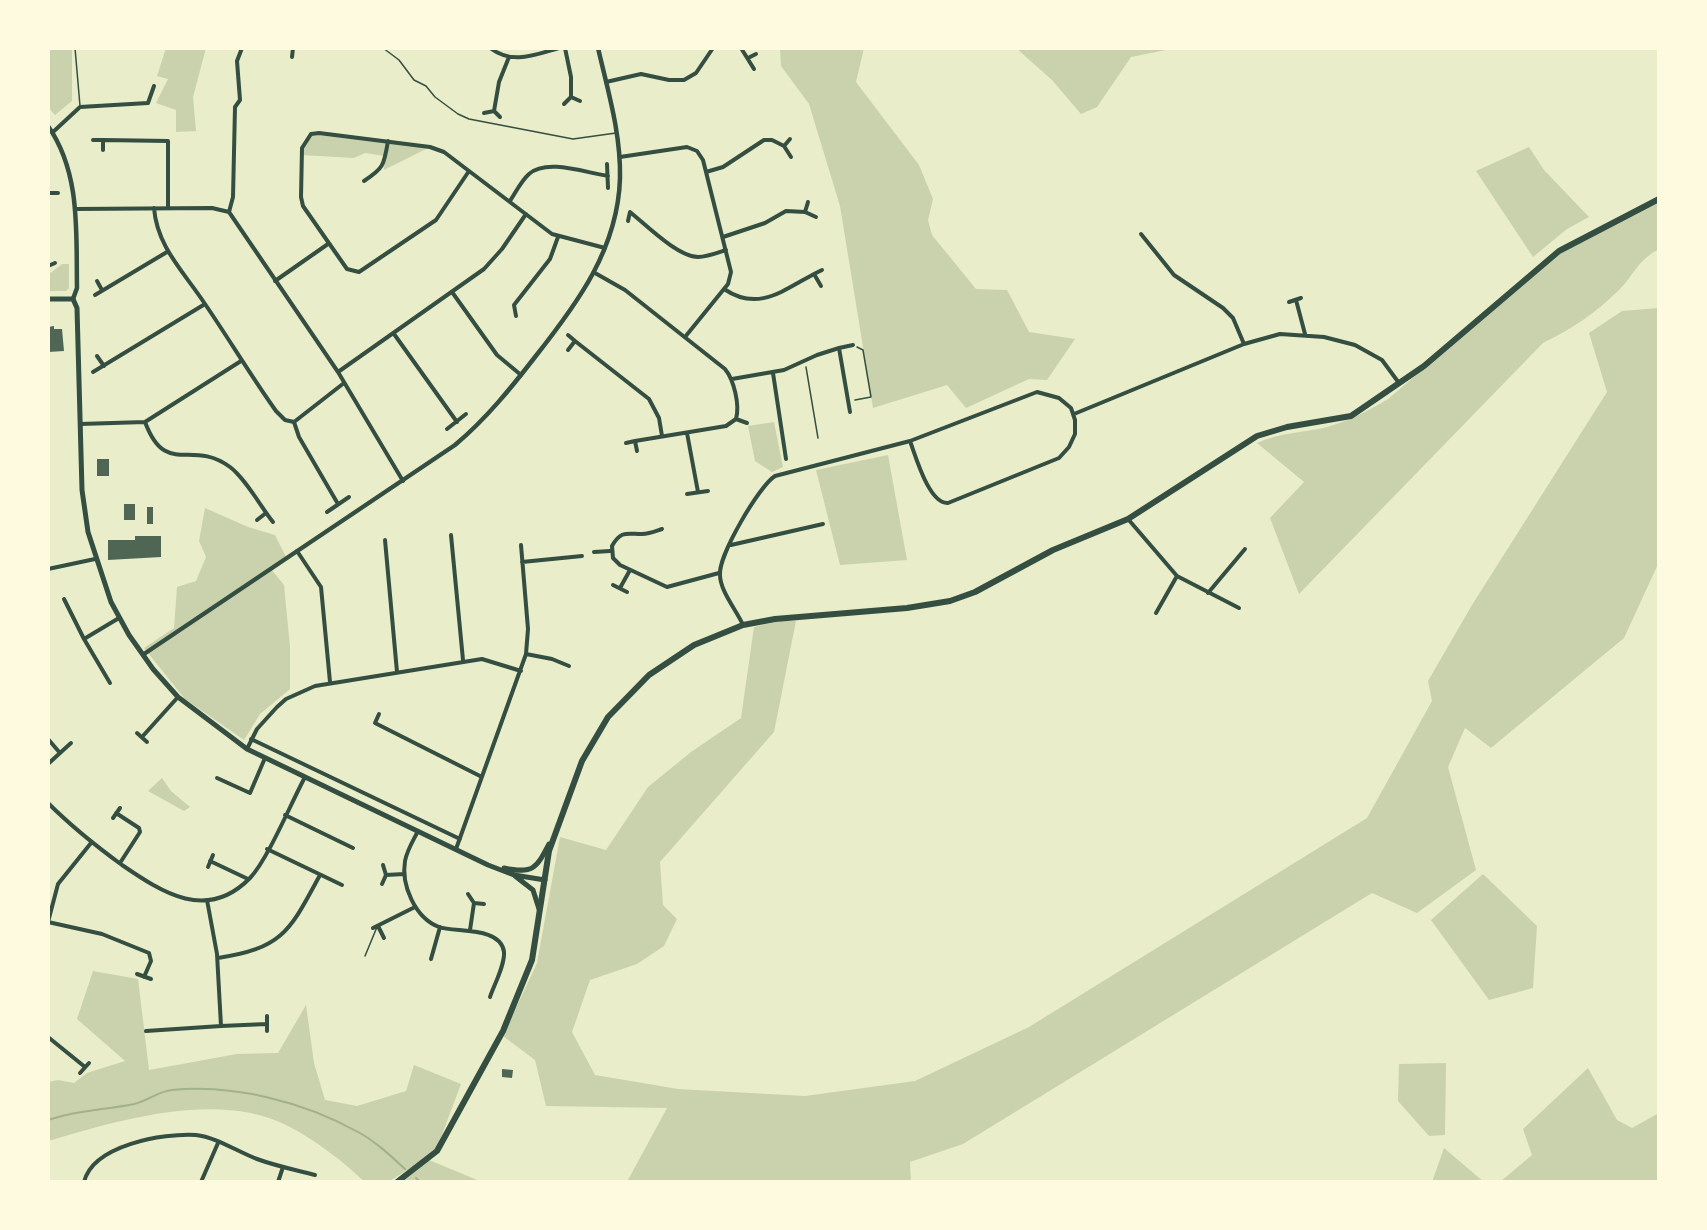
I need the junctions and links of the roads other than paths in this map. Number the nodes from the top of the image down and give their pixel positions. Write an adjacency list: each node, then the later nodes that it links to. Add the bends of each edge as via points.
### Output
1 (75, 48): 21 (lane)
2 (242, 48): 50 (street, via 237,61 240,100 235,107 233,196)
3 (293, 48): 12 (street)
4 (383, 48): 27 (lane, via 399,60 414,80 469,118 573,139)
5 (490, 48): 13 (street)
6 (559, 48): 13 (street, via 527,57)
7 (565, 48): 18 (street)
8 (598, 48): 16 (street)
9 (713, 48): 16 (street, via 696,73 684,80 641,74)
10 (741, 48): 14 (street)
11 (756, 54): 14 (street)
12 (292, 57)
13 (508, 57): 22 (street)
14 (747, 58): 15 (street)
15 (754, 69)
16 (606, 82): 27 (street)
17 (154, 86): 21 (street, via 148,103)
18 (571, 97): 19 (street); 20 (street)
19 (580, 101)
20 (564, 104)
21 (80, 107): 26 (street)
22 (495, 111): 23 (street); 24 (street)
23 (484, 113)
24 (500, 117)
25 (48, 126): 26 (street)
26 (52, 132): 49 (street, via 69,172)
27 (617, 133): 34 (street)
28 (790, 139): 32 (street)
29 (93, 140): 30 (street)
30 (103, 140): 33 (street); 47 (street, via 168,141)
31 (388, 141): 37 (street, via 439,149); 40 (street, via 381,171); 58 (street, via 319,133 305,139 301,197)
32 (784, 146): 35 (street); 38 (street, via 764,140 723,167)
33 (103, 150)
34 (620, 157): 38 (street, via 687,147 700,155); 59 (street, via 618,203)
35 (791, 157)
36 (608, 164): 39 (street)
37 (469, 171): 45 (street); 58 (street, via 436,220 367,267 353,272 347,269)
38 (706, 172): 57 (street)
39 (608, 176): 41 (street); 45 (street, via 538,168)
40 (364, 181)
41 (608, 188)
42 (48, 193): 43 (street)
43 (58, 193)
44 (1659, 199): 99 (main road, via 1559,251)
45 (510, 201): 52 (street)
46 (808, 202): 51 (street)
47 (168, 207): 48 (street); 50 (street)
48 (154, 208): 49 (street); 61 (street, via 156,226)
49 (75, 209): 75 (street, via 77,288)
50 (229, 212): 68 (street)
51 (805, 212): 53 (street); 57 (street, via 786,211 765,223)
52 (526, 214): 56 (street); 72 (street, via 494,260)
53 (816, 217)
54 (628, 221): 60 (street, via 630,213 692,256 704,257)
55 (1141, 234): 86 (street, via 1174,274 1233,318)
56 (558, 237): 59 (street); 80 (street, via 550,259 514,305)
57 (723, 237): 60 (street)
58 (328, 243): 68 (street)
59 (605, 248): 65 (street)
60 (726, 250): 70 (street, via 731,272)
61 (167, 252): 71 (street); 79 (street)
62 (55, 263): 63 (street)
63 (48, 266)
64 (822, 270): 66 (street)
65 (595, 273): 84 (street, via 625,290); 96 (street)
66 (814, 274): 69 (street); 70 (street, via 762,298 740,299)
67 (97, 281): 71 (street)
68 (275, 281): 94 (street)
69 (821, 286)
70 (724, 289): 84 (street)
71 (102, 290): 73 (street)
72 (452, 292): 81 (street); 96 (street, via 498,355)
73 (94, 295)
74 (1301, 298): 77 (street)
75 (73, 299): 76 (main road); 108 (main road, via 77,311)
76 (48, 300)
77 (1296, 300): 78 (street); 82 (street)
78 (1289, 302)
79 (205, 304): 91 (street); 92 (street)
80 (516, 316)
81 (393, 334): 94 (street); 106 (street)
82 (1305, 334): 86 (street, via 1280,334); 99 (street, via 1340,340 1366,350 1382,360)
83 (568, 335): 85 (street)
84 (685, 337): 97 (street, via 721,365)
85 (574, 341): 89 (street); 111 (street, via 650,399)
86 (1244, 344): 102 (street)
87 (854, 345): 88 (street)
88 (839, 348): 95 (street); 100 (street)
89 (568, 350)
90 (97, 356): 92 (street)
91 (241, 361): 104 (street); 105 (street, via 276,411)
92 (104, 366): 93 (street)
93 (93, 372)
94 (338, 372): 98 (street)
95 (773, 373): 97 (street); 116 (street)
96 (521, 375): 117 (street, via 468,434)
97 (732, 379): 103 (street)
98 (344, 383): 105 (street); 117 (street)
99 (1400, 384): 125 (main road, via 1341,419 1257,436)
100 (850, 412)
101 (466, 414): 106 (street)
102 (1074, 414): 113 (street, via 1059,398 1037,392); 113 (street, via 1073,440 1059,458 948,503 934,497)
103 (736, 419): 107 (street); 110 (street, via 726,426)
104 (145, 422): 108 (street); 124 (street, via 163,452 203,454 232,468)
105 (294, 422): 122 (street)
106 (457, 422): 109 (street)
107 (747, 423)
108 (79, 424): 139 (main road, via 83,506)
109 (447, 429)
110 (687, 433): 111 (street); 119 (street)
111 (662, 436): 112 (street)
112 (635, 441): 114 (street); 115 (street)
113 (910, 441): 133 (street, via 775,476 763,488)
114 (626, 443)
115 (637, 451)
116 (786, 459)
117 (403, 481): 135 (street)
118 (708, 491): 119 (street)
119 (698, 492): 120 (street)
120 (687, 494)
121 (349, 497): 122 (street)
122 (338, 504): 123 (street)
123 (327, 512)
124 (266, 513): 126 (street); 127 (street)
125 (1128, 519): 144 (street); 153 (main road, via 1053,550 975,592 950,601)
126 (257, 520)
127 (273, 522)
128 (823, 524): 133 (street)
129 (662, 529): 136 (street, via 644,534 624,532)
130 (451, 535): 157 (street)
131 (385, 540): 160 (street)
132 (521, 545): 140 (street)
133 (730, 545): 143 (street)
134 (1245, 549): 148 (street)
135 (297, 551): 155 (street); 161 (street, via 321,586)
136 (610, 551): 137 (street); 142 (street, via 615,561)
137 (594, 552)
138 (582, 556): 140 (street)
139 (95, 559): 141 (street); 152 (main road)
140 (522, 562): 156 (street, via 528,629)
141 (48, 569)
142 (630, 570): 143 (street, via 667,587); 146 (street)
143 (719, 573): 153 (street)
144 (1177, 576): 148 (street); 151 (street)
145 (613, 585): 146 (street)
146 (620, 588): 147 (street)
147 (627, 592)
148 (1208, 593): 150 (street)
149 (64, 599): 154 (street)
150 (1239, 608)
151 (1156, 613)
152 (119, 618): 154 (street); 155 (main road)
153 (743, 625): 185 (main road, via 679,654 636,686 608,717 582,761)
154 (84, 639): 162 (street)
155 (144, 654): 163 (main road)
156 (526, 654): 158 (street); 159 (street)
157 (463, 660): 159 (street, via 491,660); 160 (street)
158 (569, 666)
159 (520, 671): 175 (street)
160 (397, 672): 161 (street)
161 (330, 682): 168 (street, via 286,699 263,720)
162 (110, 684)
163 (178, 697): 166 (street); 171 (main road)
164 (379, 714): 175 (street, via 375,723)
165 (137, 733): 166 (street)
166 (142, 737): 169 (street)
167 (48, 739): 172 (street)
168 (251, 739): 171 (street); 184 (street)
169 (147, 742)
170 (71, 743): 172 (street)
171 (247, 748): 173 (main road)
172 (60, 753): 174 (street)
173 (265, 758): 176 (main road); 177 (street, via 250,793)
174 (48, 764)
175 (480, 776): 184 (street)
176 (305, 777): 181 (street); 183 (main road)
177 (217, 778)
178 (48, 803): 186 (street)
179 (120, 808): 180 (street)
180 (116, 813): 182 (street); 192 (street, via 140,832)
181 (285, 814): 187 (street); 188 (street)
182 (112, 819)
183 (418, 831): 189 (main road); 197 (street, via 408,852)
184 (460, 839): 189 (street)
185 (552, 839): 194 (main road, via 531,870 522,872); 203 (main road)
186 (91, 843): 192 (street); 212 (street, via 58,884)
187 (353, 848)
188 (267, 849): 196 (street); 198 (street)
189 (456, 850): 194 (main road)
190 (213, 855): 191 (street)
191 (210, 861): 195 (street); 202 (street)
192 (120, 863): 207 (street, via 174,896)
193 (383, 865): 199 (street)
194 (488, 865): 201 (main road)
195 (208, 867)
196 (255, 871): 200 (street); 202 (street)
197 (404, 874): 199 (street); 210 (street)
198 (320, 875): 205 (street); 218 (street, via 295,923 279,937 260,950)
199 (386, 875): 204 (street)
200 (261, 876)
201 (514, 876): 203 (main road); 211 (main road, via 533,890)
202 (249, 879): 207 (street, via 230,893)
203 (545, 880): 211 (main road)
204 (382, 884)
205 (342, 885)
206 (468, 894): 208 (street)
207 (207, 900): 218 (street)
208 (474, 903): 209 (street); 215 (street)
209 (484, 904)
210 (415, 907): 213 (street); 214 (street)
211 (540, 910): 239 (main road, via 534,952 515,1005 468,1099 435,1154)
212 (48, 922): 221 (street, via 102,934 149,953 151,961)
213 (375, 927): 216 (street); 217 (lane)
214 (440, 927): 215 (street); 219 (street)
215 (471, 930): 223 (street, via 495,939 503,952)
216 (384, 938)
217 (365, 956)
218 (218, 958): 226 (street)
219 (431, 959)
220 (137, 974): 221 (street)
221 (144, 977): 222 (street)
222 (151, 979)
223 (490, 997)
224 (267, 1016): 225 (street)
225 (267, 1024): 226 (street); 228 (street)
226 (221, 1026): 227 (street)
227 (146, 1031)
228 (267, 1031)
229 (48, 1037): 231 (street)
230 (89, 1063): 231 (street)
231 (85, 1067): 232 (street)
232 (80, 1073)
233 (218, 1143): 234 (street); 236 (street, via 196,1135 133,1144 96,1159); 237 (street)
234 (283, 1167): 235 (street); 238 (street)
235 (315, 1175)
236 (84, 1182)
237 (201, 1182)
238 (279, 1182)
239 (397, 1182)

